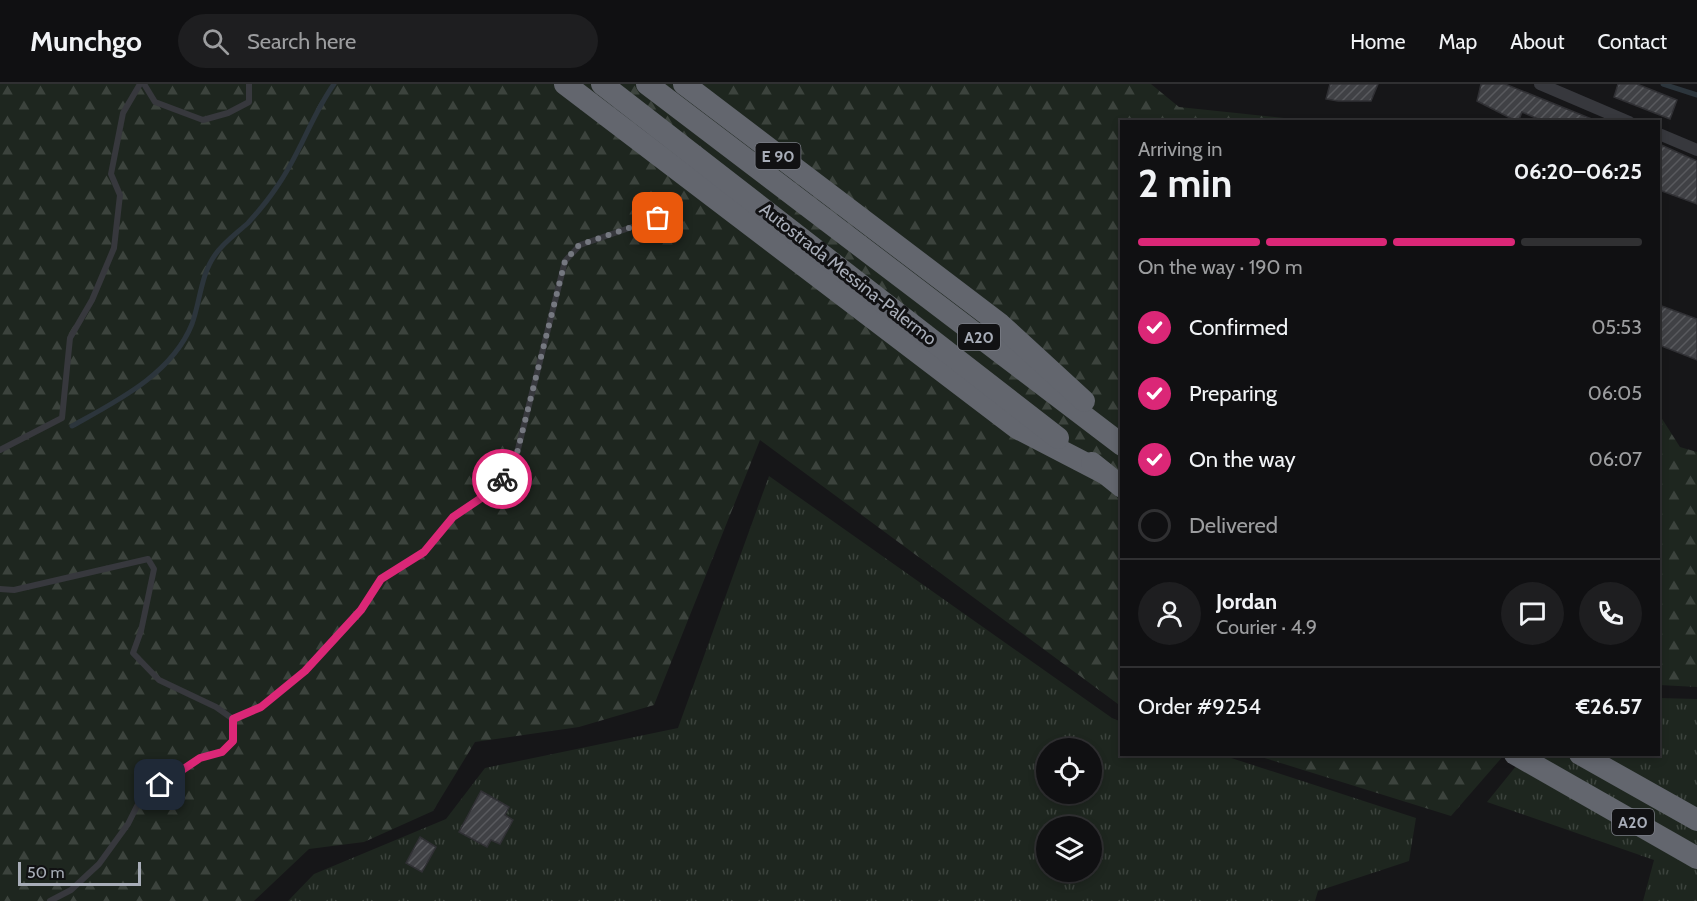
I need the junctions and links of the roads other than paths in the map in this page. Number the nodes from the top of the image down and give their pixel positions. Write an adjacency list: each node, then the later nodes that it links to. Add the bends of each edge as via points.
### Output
1 (142, 84): 2 (lane, via 155,102 203,120 249,102); 14 (lane, via 123,113 111,174 120,195 114,248 92,300 70,338 62,418)
2 (249, 84)
3 (565, 84): 15 (highway, via 1017,428)
4 (602, 84): 15 (highway, Autostrada Messina-Palermo / A20)
5 (647, 84): 12 (highway, Autostrada Messina-Palermo / A20)
6 (684, 84): 13 (highway, E 90, via 1026,346 1096,413)
7 (1540, 84): 8 (street)
8 (1624, 120)
9 (1660, 134): 10 (street)
10 (1697, 150)
11 (658, 218): 18 (lane, via 579,245 565,261 515,461 496,488 453,517 424,552 381,579 361,610 305,671 261,707)
12 (1120, 443)
13 (1120, 443)
14 (0, 450)
15 (1104, 473): 16 (highway, Autostrada Messina-Palermo / A20)
16 (1120, 485)
17 (0, 589): 18 (lane, via 14,590 148,558 154,569 133,653 159,680)
18 (233, 719): 23 (lane, via 233,741 222,752 200,758 141,798 99,864 71,890)
19 (1518, 756): 22 (highway, A20)
20 (1584, 756): 21 (highway, A20)
21 (1697, 820)
22 (1697, 858)
23 (50, 901)

